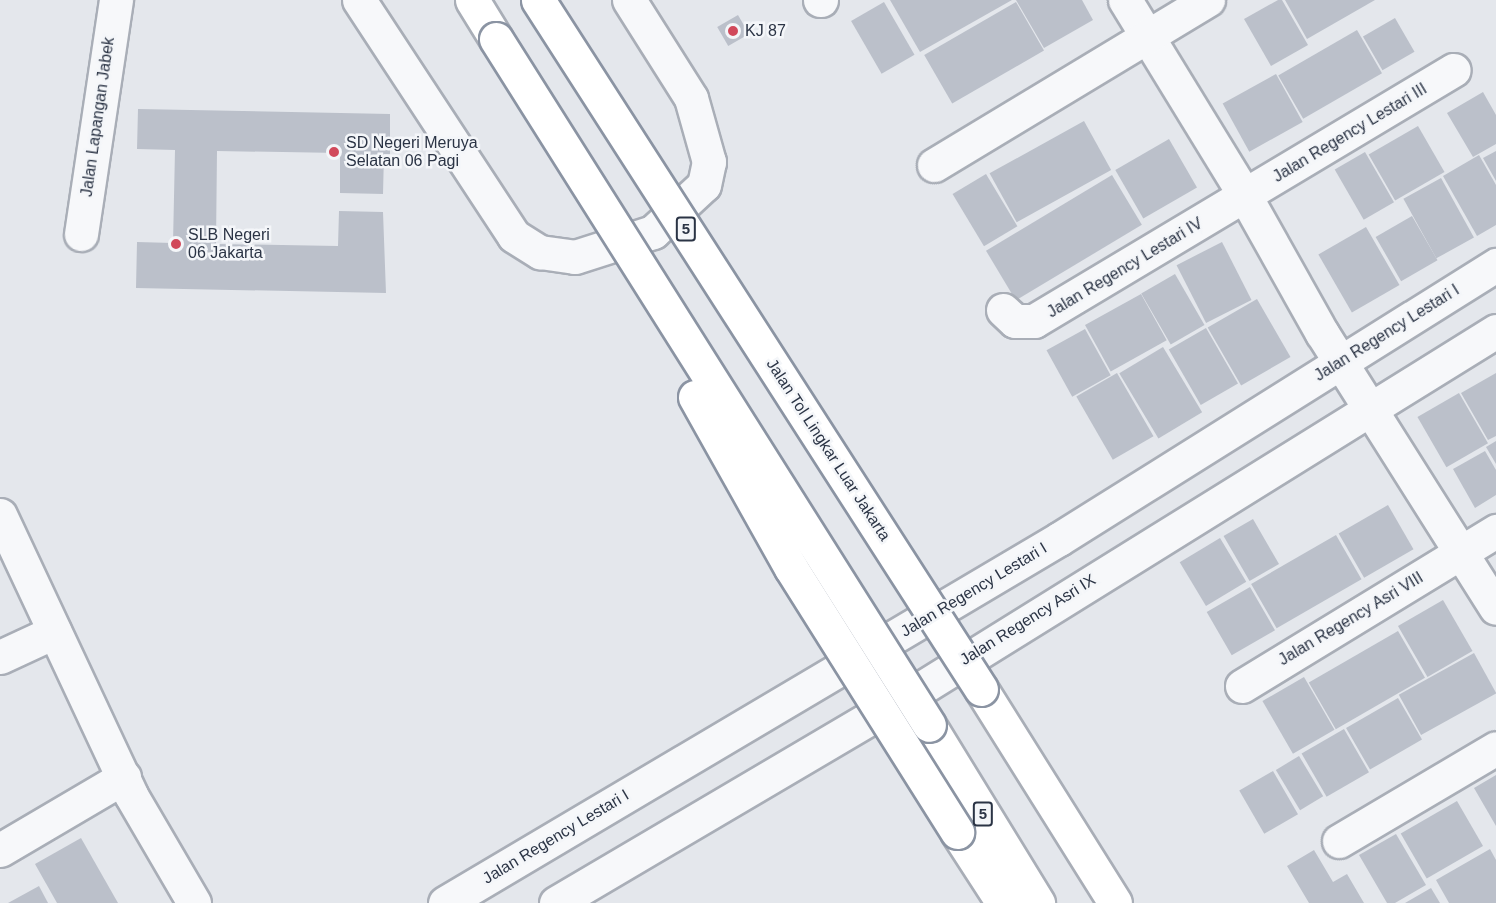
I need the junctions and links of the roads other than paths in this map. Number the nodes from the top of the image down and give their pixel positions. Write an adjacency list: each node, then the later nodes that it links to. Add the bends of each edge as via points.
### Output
1 (116, 0): 12 (street, Jalan Lapangan Jabek)
2 (359, 0): 5 (street, via 514,236 540,252 575,257 653,232 704,185 709,162 691,98)
3 (472, 0): 14 (highway, 5, bridge)
4 (538, 0): 37 (highway, Jalan Tol Lingkar Luar Jakarta / 5, bridge)
5 (629, 0)
6 (1125, 0): 8 (street)
7 (1208, 0): 8 (street)
8 (1148, 37): 10 (street); 11 (street)
9 (1454, 69): 11 (street, Jalan Regency Lestari III)
10 (934, 165)
11 (1245, 196): 15 (street, Jalan Regency Lestari IV, via 1034,321 1015,321); 17 (street)
12 (81, 234)
13 (1496, 265): 17 (street, Jalan Regency Lestari I)
14 (660, 303): 35 (highway, bridge, via 681,371 740,479); 36 (highway, 5, bridge, via 929,724)
15 (1004, 310)
16 (1496, 331): 18 (street, Jalan Regency Asri IX)
17 (1344, 366): 18 (street); 21 (street, Jalan Regency Lestari I)
18 (1367, 403): 22 (street); 23 (street, Jalan Regency Asri IX)
19 (0, 515): 25 (street)
20 (1496, 531): 22 (street, Jalan Regency Asri VIII)
21 (1061, 542): 23 (street); 33 (street, Jalan Regency Lestari I)
22 (1461, 553): 24 (street); 27 (street, Jalan Regency Asri VIII)
23 (1084, 578): 34 (street, Jalan Regency Asri IX, via 920,689)
24 (1496, 608)
25 (54, 632): 26 (street); 29 (street)
26 (0, 657)
27 (1242, 686)
28 (1496, 748): 30 (street)
29 (124, 777): 31 (street); 32 (street)
30 (1339, 840)
31 (0, 850)
32 (194, 903)
33 (445, 903)
34 (556, 903)
35 (1003, 903)
36 (1038, 903)
37 (1115, 903)

